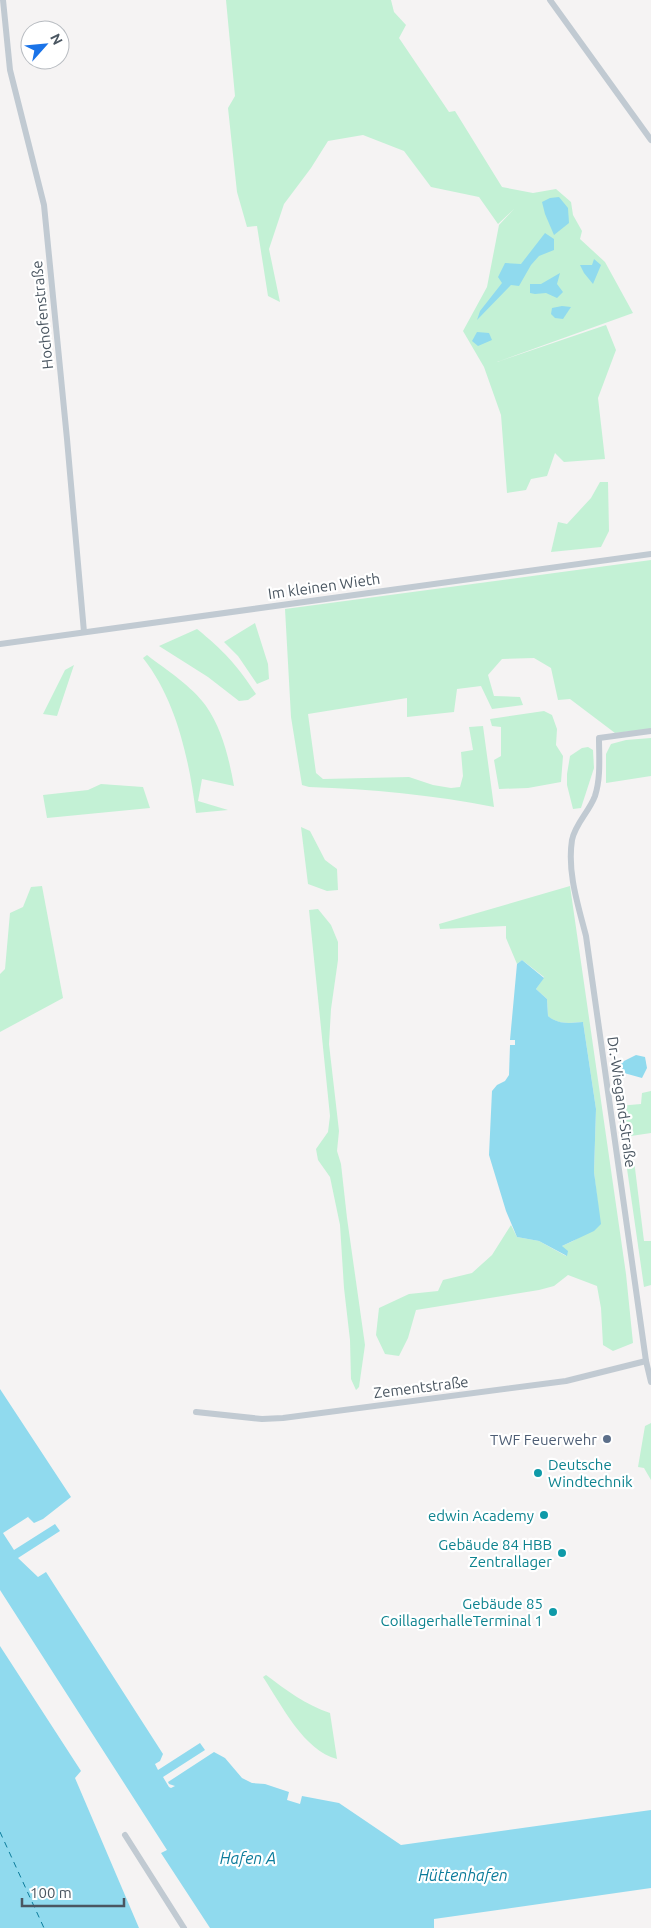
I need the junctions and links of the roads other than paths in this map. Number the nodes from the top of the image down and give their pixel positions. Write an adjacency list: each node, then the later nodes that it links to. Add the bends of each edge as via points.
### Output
1 (3, 0): 5 (street, Hochofenstraße, via 10,70 44,205)
2 (550, 0): 3 (street)
3 (651, 140)
4 (651, 554): 5 (street, Im kleinen Wieth)
5 (84, 632): 6 (street, Im kleinen Wieth)
6 (0, 644)
7 (651, 731): 8 (street, Dr.-Wiegand-Straße, via 599,738 595,796 572,840 572,878 586,936)
8 (646, 1361): 9 (street, Dr.-Wiegand-Straße); 10 (street, Zementstraße, via 558,1382 283,1418)
9 (651, 1382)
10 (196, 1412)
11 (125, 1835): 12 (street)
12 (184, 1928)

